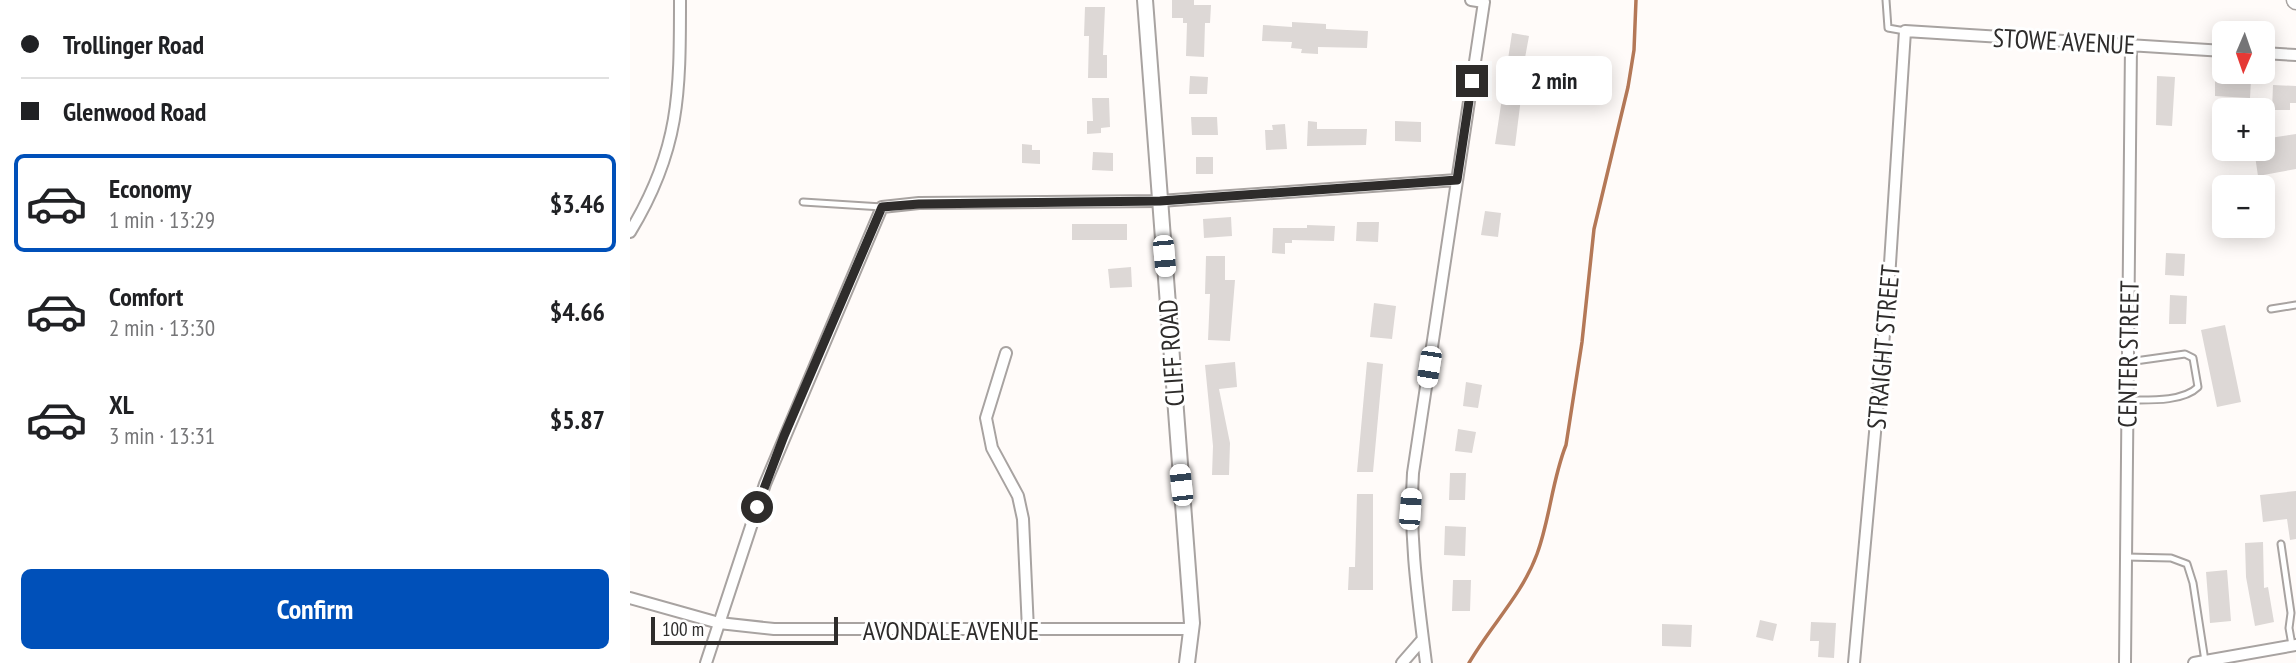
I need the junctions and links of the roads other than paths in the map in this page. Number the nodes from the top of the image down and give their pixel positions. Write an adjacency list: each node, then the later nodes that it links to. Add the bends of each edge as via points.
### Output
1 (680, 0): 15 (street, via 678,103 670,146 657,183)
2 (1145, 0): 13 (street, CLIFF ROAD)
3 (1471, 0): 5 (street)
4 (1886, 0): 6 (lane, via 1888,28)
5 (1484, 2): 11 (street)
6 (1905, 31): 7 (street, STOWE AVENUE); 34 (street, STRAIGHT STREET, via 1889,279)
7 (2131, 45): 8 (street, STOWE AVENUE); 19 (street, CENTER STREET)
8 (2212, 50)
9 (2275, 54): 10 (street)
10 (2296, 55)
11 (1457, 180): 13 (street); 27 (street, via 1413,473 1411,534)
12 (803, 201): 14 (lane)
13 (1160, 201): 14 (street); 25 (street, CLIFF ROAD)
14 (882, 207): 24 (street, via 769,472)
15 (630, 232)
16 (2296, 305): 17 (lane)
17 (2271, 309)
18 (1006, 353): 26 (street, via 986,418 992,448 1018,496 1023,519)
19 (2128, 362): 20 (street, CENTER STREET); 20 (lane, via 2185,354 2193,358 2198,387 2192,393)
20 (2128, 400): 22 (street, CENTER STREET)
21 (2281, 544): 28 (lane)
22 (2126, 557): 29 (lane, via 2171,558 2187,564); 35 (street, CENTER STREET)
23 (630, 598): 24 (street, AVONDALE AVENUE)
24 (719, 623): 26 (street, AVONDALE AVENUE, via 774,629); 30 (street)
25 (1192, 629): 26 (street, AVONDALE AVENUE); 31 (street, CLIFF ROAD)
26 (1028, 630)
27 (1423, 639): 32 (street); 33 (street)
28 (2294, 645): 29 (street)
29 (2200, 662)
30 (706, 663)
31 (1187, 663)
32 (1402, 663)
33 (1426, 663)
34 (1854, 663)
35 (2124, 663)

